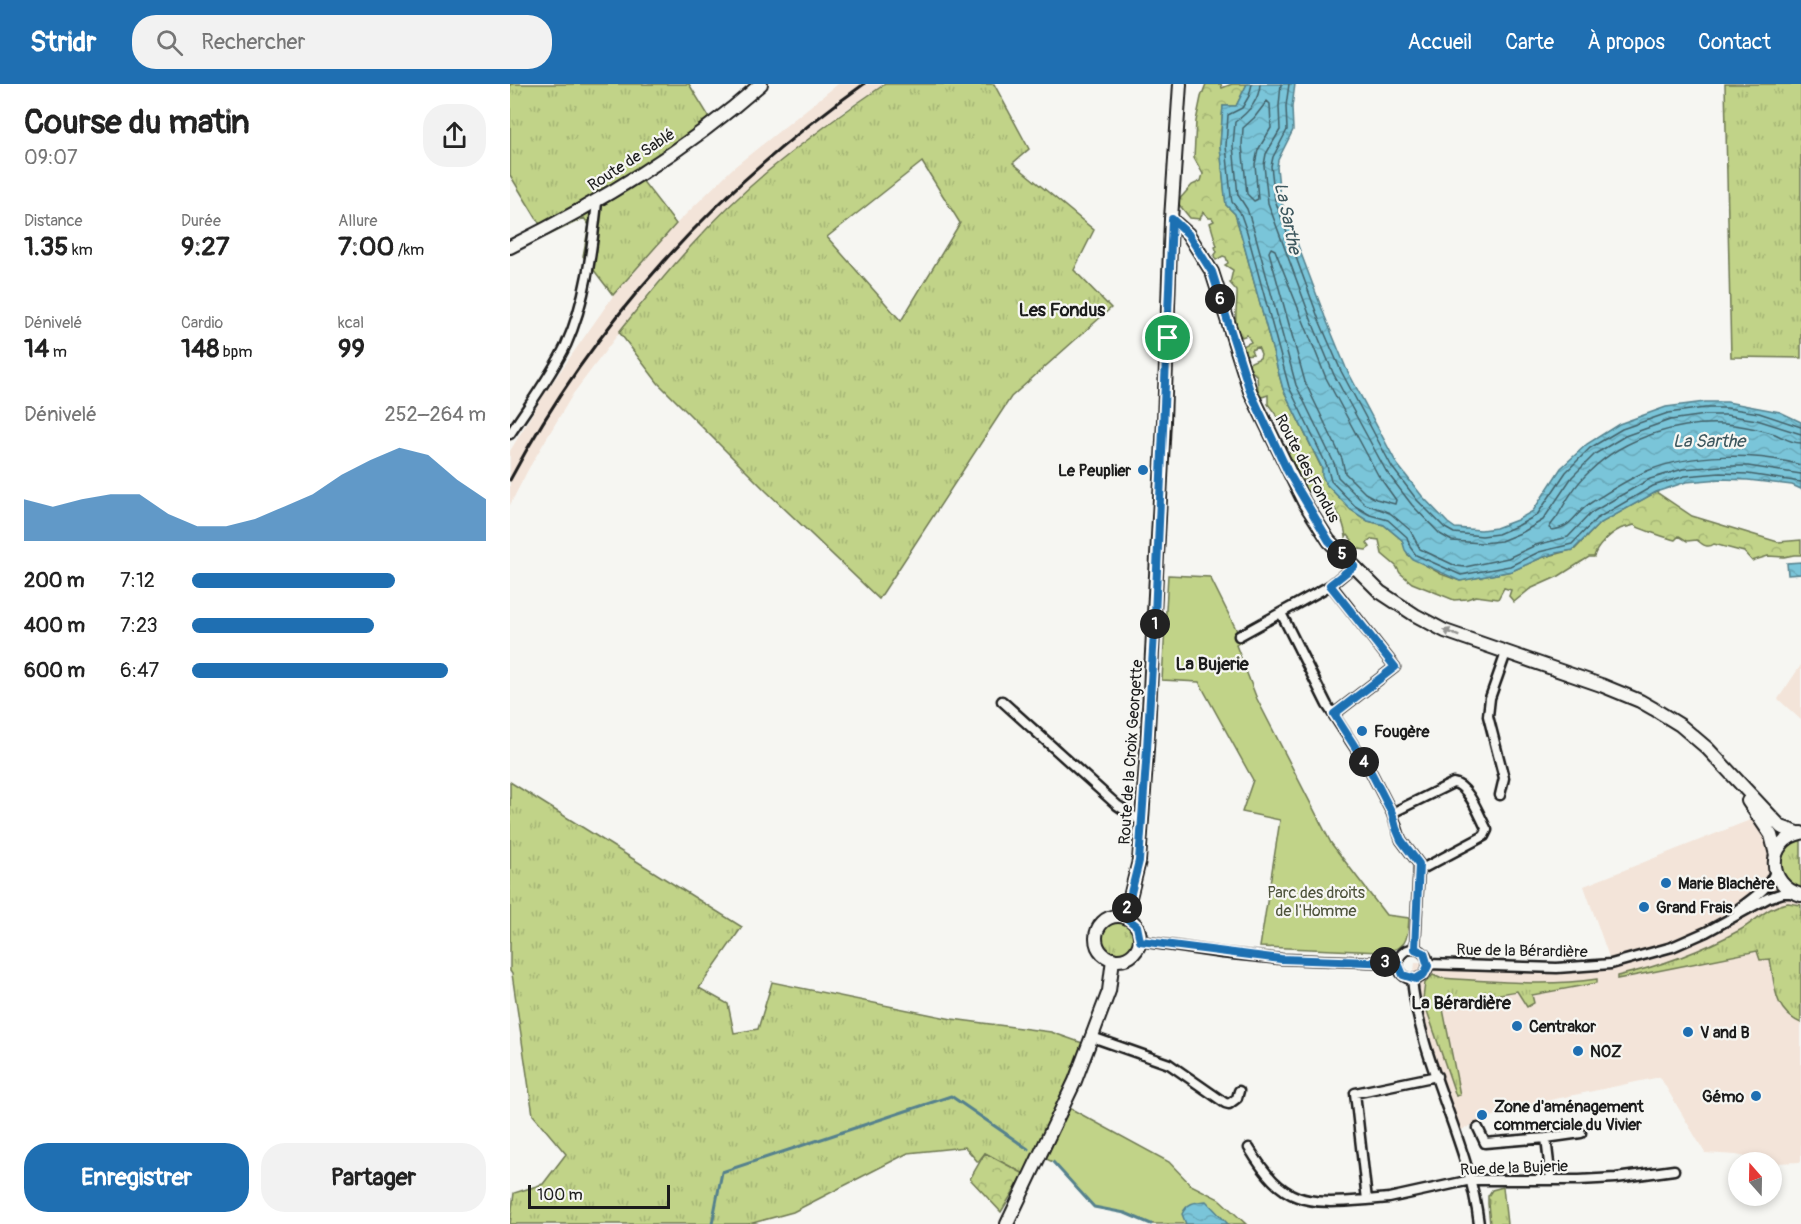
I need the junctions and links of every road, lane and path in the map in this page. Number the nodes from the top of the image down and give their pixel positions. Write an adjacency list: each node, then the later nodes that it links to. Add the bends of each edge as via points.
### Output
1 (761, 84): 3 (street, Route de Sablé, via 691,140)
2 (1180, 84): 4 (street, Route de la Croix Georgette)
3 (597, 202): 5 (street, Route de Sablé); 6 (street, via 572,332 560,358)
4 (1172, 219): 7 (street, Route des Fondus, via 1188,234 1212,272 1250,391 1288,472 1329,541); 17 (street, Route de la Croix Georgette)
5 (510, 247)
6 (510, 434)
7 (1354, 566): 8 (street); 11 (street, Route des Fondus, one-way to 7, via 1414,615 1380,592)
8 (1330, 585): 9 (street); 13 (street, via 1395,667)
9 (1281, 613): 10 (street); 13 (street)
10 (1239, 636)
11 (1506, 653): 14 (street, Route des Fondus, via 1640,701 1687,730); 15 (street, via 1490,698 1488,716 1504,778)
12 (1002, 701): 17 (street, via 1117,805)
13 (1334, 714): 16 (street)
14 (1730, 772): 18 (street, Route des Fondus, via 1781,827); 19 (street, Route des Fondus, via 1771,835)
15 (1500, 795)
16 (1392, 813): 20 (street, via 1401,840); 20 (street, via 1457,783 1467,793 1487,830 1484,836)
17 (1142, 822): 23 (street, Route de la Croix Georgette, via 1139,861)
18 (1800, 833): 19 (street, via 1784,842)
19 (1776, 855): 21 (street)
20 (1420, 870): 26 (street)
21 (1775, 870): 22 (street, via 1782,885); 24 (street, Rue de la Bérardière, via 1773,879 1762,890)
22 (1798, 894): 24 (street, Rue de la Bérardière, via 1768,898)
23 (1125, 917): 25 (street, via 1137,926); 27 (street, via 1111,917 1096,933 1098,947)
24 (1716, 927): 29 (street, Rue de la Bérardière, via 1672,947 1605,965 1549,968)
25 (1140, 941): 27 (street, via 1128,958); 28 (street, via 1281,959)
26 (1415, 949): 28 (street, via 1401,954); 29 (street, via 1424,953)
27 (1113, 959): 31 (street, via 1109,992)
28 (1398, 963): 30 (street, via 1400,972)
29 (1428, 964): 30 (street, via 1424,974)
30 (1412, 979): 32 (street, via 1418,1015)
31 (1092, 1037): 33 (street, via 1169,1064 1225,1104 1234,1101); 42 (street)
32 (1437, 1076): 39 (street); 41 (street, via 1355,1093)
33 (1239, 1091)
34 (1478, 1128): 36 (street, via 1485,1143)
35 (1581, 1133): 36 (street)
36 (1546, 1138): 40 (street)
37 (1249, 1148): 41 (street, Rue de la Bujerie, via 1263,1172 1300,1199 1330,1203)
38 (1674, 1170): 40 (street, Rue de la Bujerie, via 1616,1178)
39 (1471, 1180): 40 (street, Rue de la Bujerie); 41 (street, Rue de la Bujerie); 43 (street)
40 (1551, 1180)
41 (1367, 1200)
42 (1007, 1224)
43 (1479, 1224)

